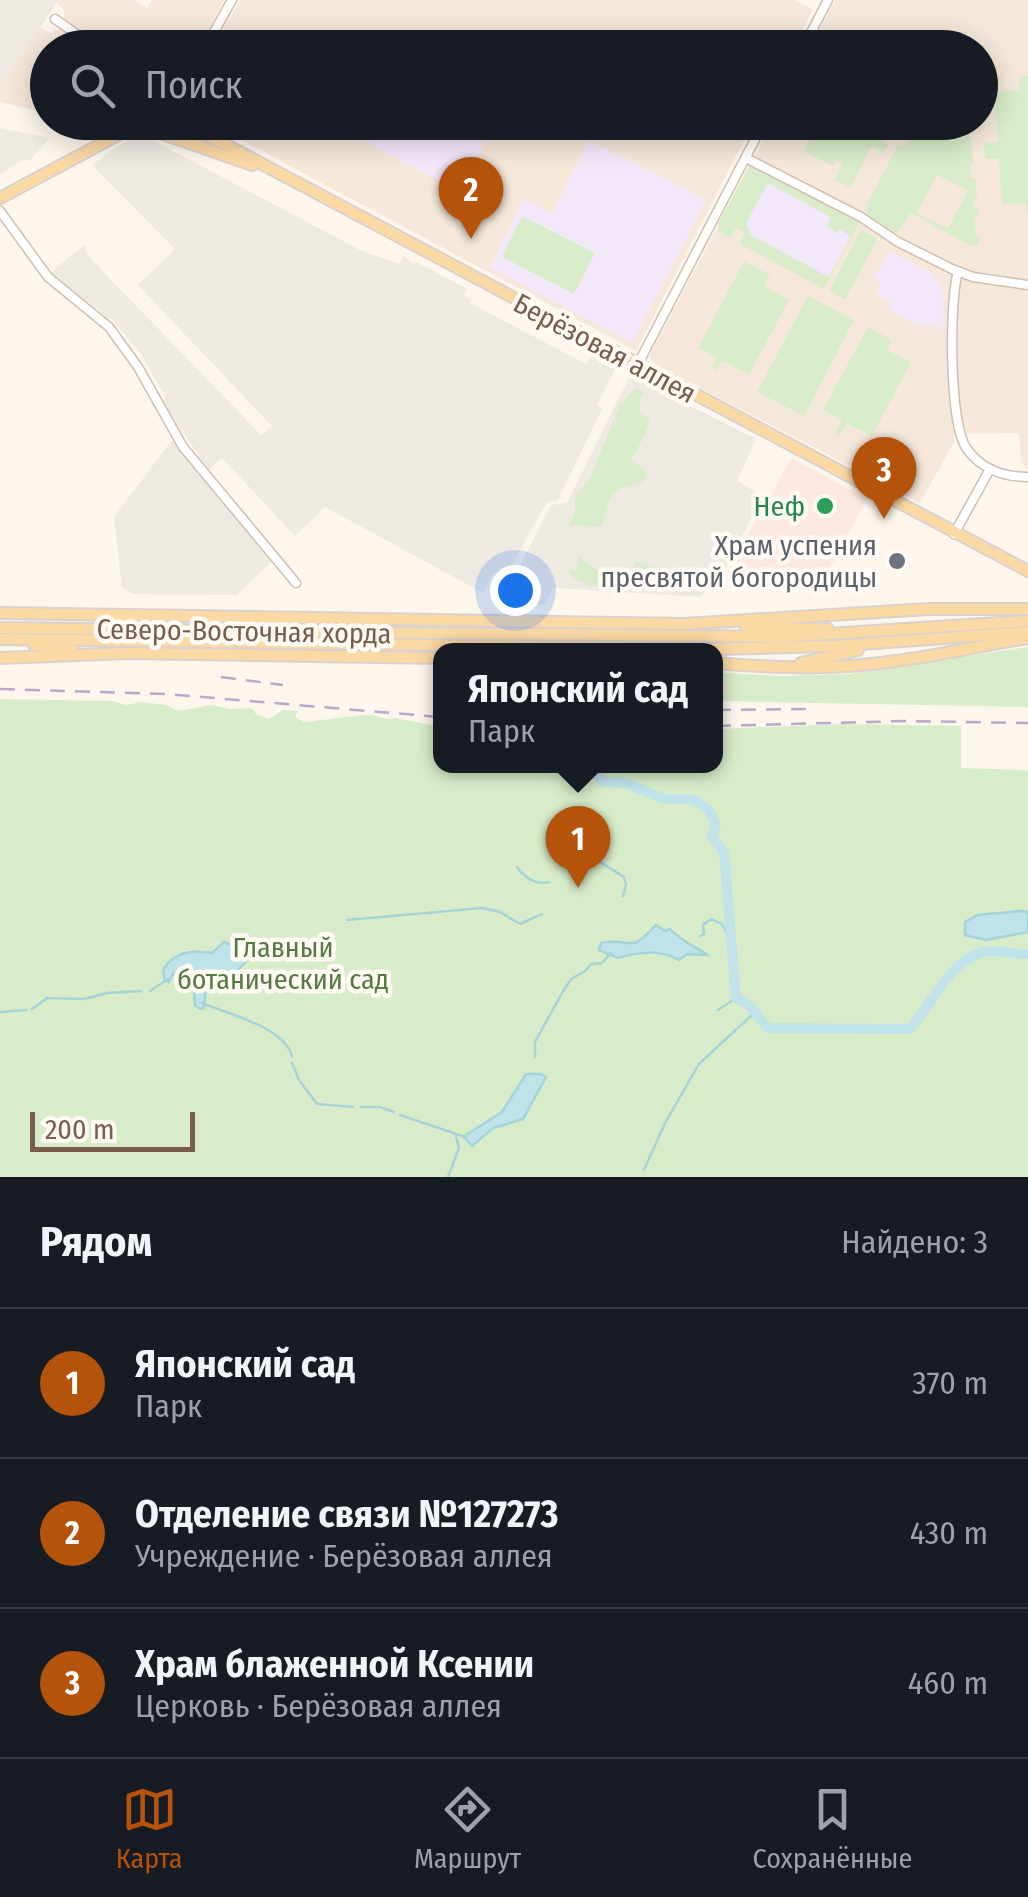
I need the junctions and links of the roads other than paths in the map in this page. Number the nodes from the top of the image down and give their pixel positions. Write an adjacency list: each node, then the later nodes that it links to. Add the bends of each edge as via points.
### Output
1 (232, 0): 5 (street)
2 (824, 1): 6 (street)
3 (54, 19): 4 (street)
4 (70, 30)
5 (215, 30)
6 (811, 30)
7 (108, 140): 13 (main road)
8 (186, 140): 12 (main road)
9 (217, 140): 12 (main road, Берёзовая аллея)
10 (755, 140): 11 (street)
11 (746, 158): 15 (street); 17 (street)
12 (277, 172): 17 (main road, Берёзовая аллея)
13 (0, 198)
14 (0, 210): 22 (street, via 48,277 108,327 183,447)
15 (958, 272): 16 (street); 18 (street, via 957,422 966,448)
16 (1028, 285)
17 (637, 366): 20 (main road, Берёзовая аллея)
18 (990, 469): 19 (street); 20 (street)
19 (1028, 477)
20 (954, 534): 21 (main road, Берёзовая аллея)
21 (1028, 571)
22 (296, 583)
23 (1027, 611): 26 (main road, via 928,609); 29 (main road, Северо-Восточная хорда)
24 (0, 613): 25 (main road)
25 (144, 617): 26 (main road); 27 (main road)
26 (683, 624): 28 (main road)
27 (0, 627): 28 (main road, Северо-Восточная хорда, via 781,637)
28 (880, 631): 29 (main road, Северо-Восточная хорда)
29 (914, 634): 30 (main road, Северо-Восточная хорда); 32 (main road, Северо-Восточная хорда)
30 (1028, 635): 39 (main road, via 884,663)
31 (0, 640): 33 (main road, Северо-Восточная хорда); 35 (main road)
32 (894, 641): 34 (main road, Северо-Восточная хорда); 39 (main road)
33 (433, 645)
34 (723, 648)
35 (128, 653): 36 (main road); 37 (main road)
36 (0, 658)
37 (433, 658)
38 (723, 664): 39 (main road)
39 (760, 667)

